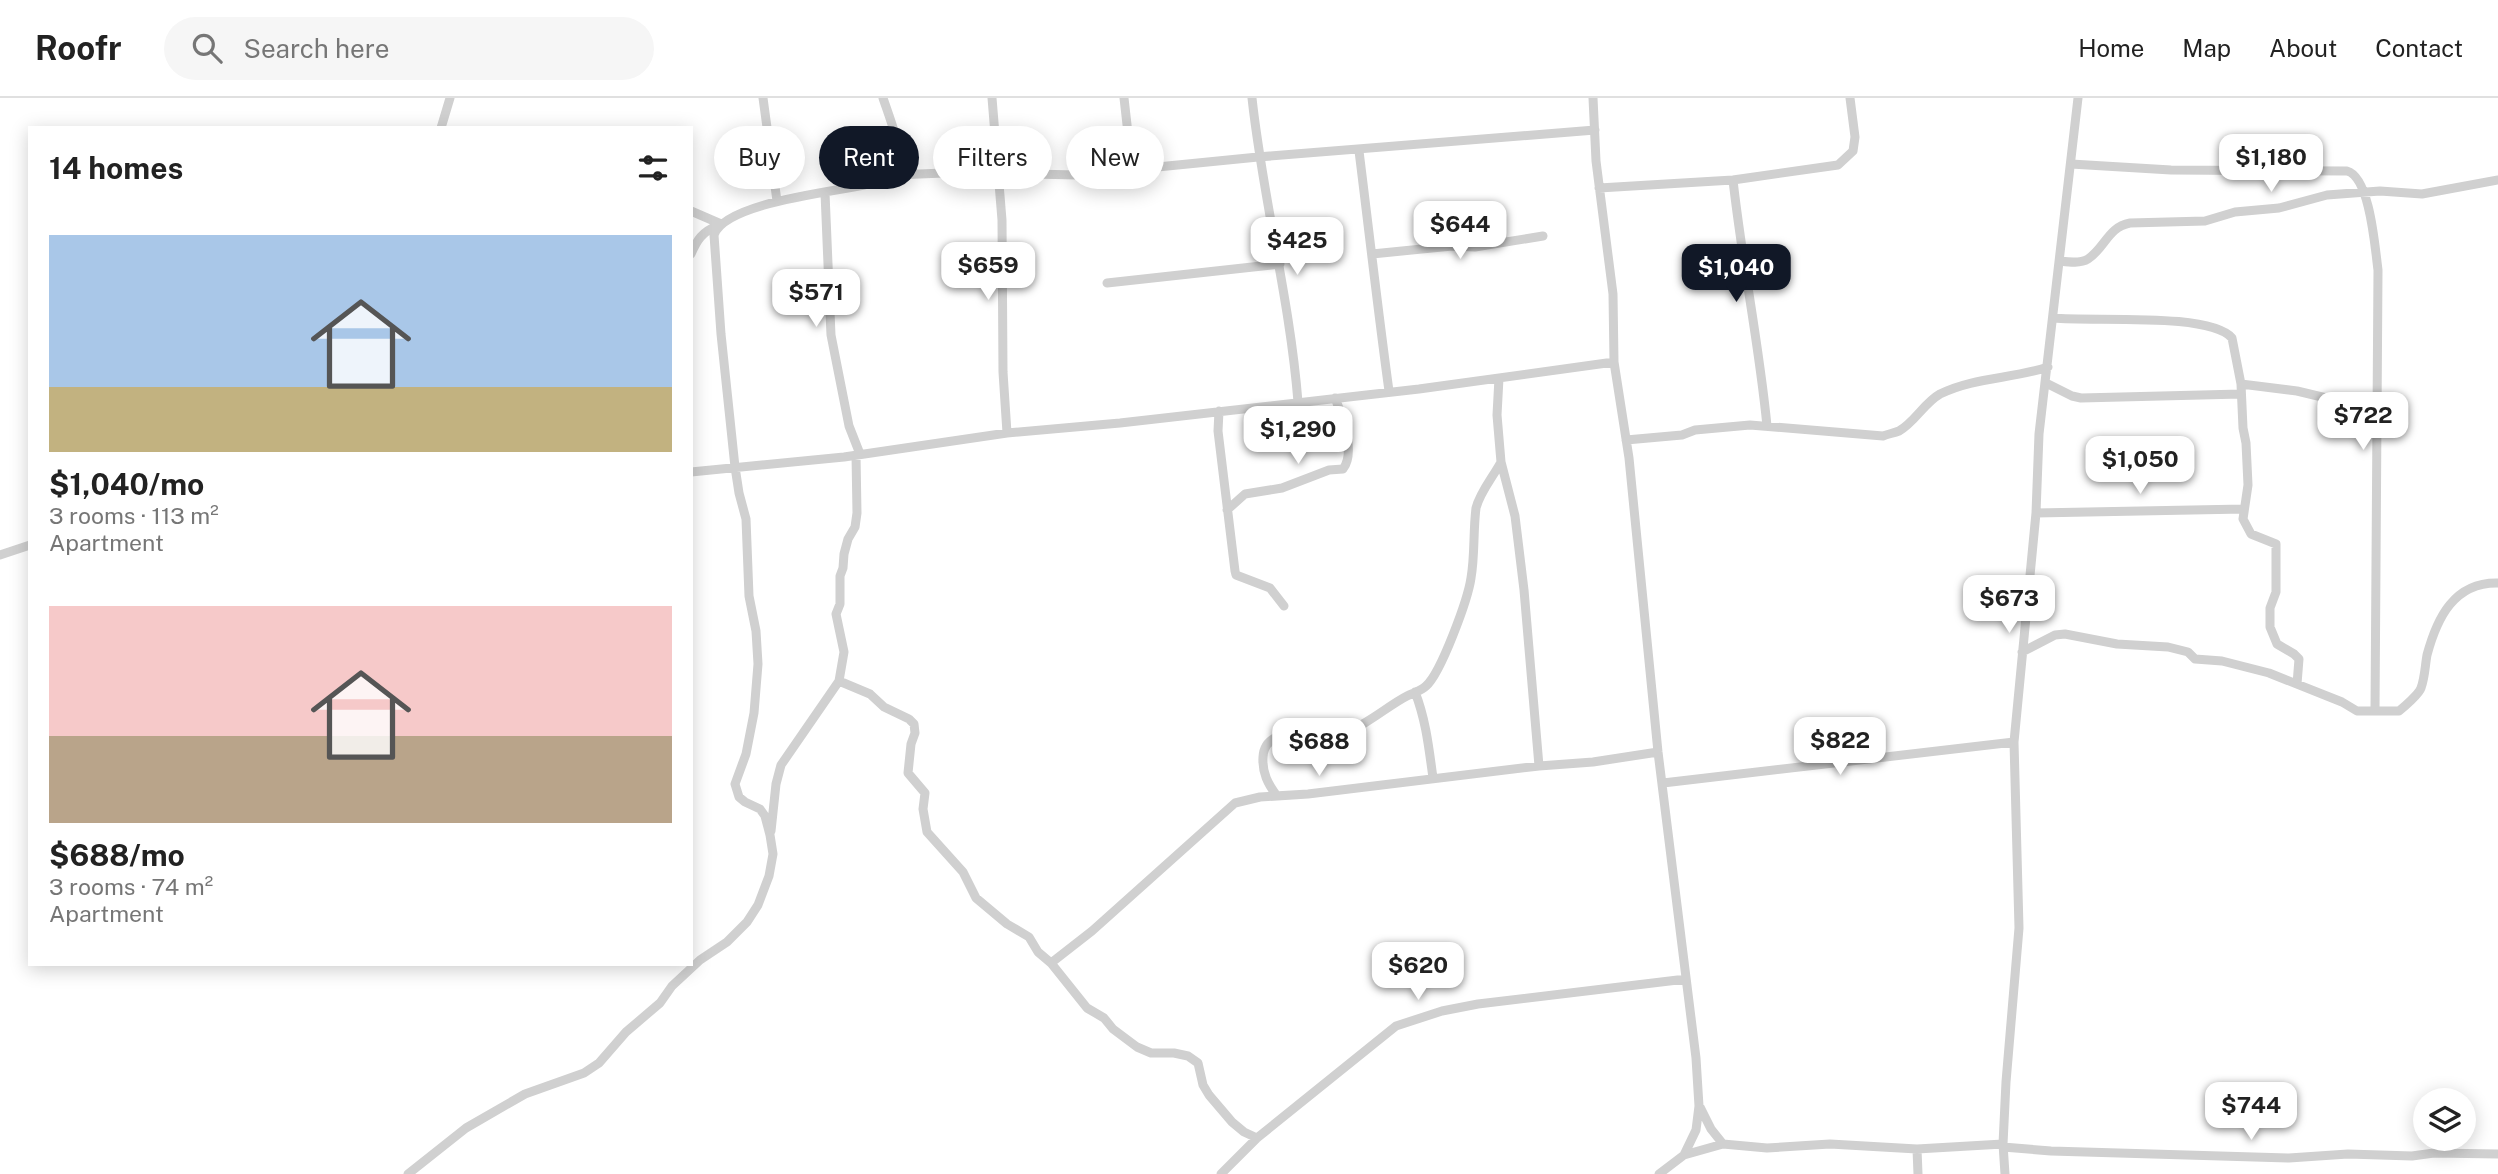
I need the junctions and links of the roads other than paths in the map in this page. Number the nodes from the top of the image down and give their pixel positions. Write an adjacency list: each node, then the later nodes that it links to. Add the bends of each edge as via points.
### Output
1 (450, 98): 10 (street)
2 (763, 98): 26 (street)
3 (883, 98): 11 (street)
4 (992, 98): 12 (street)
5 (1124, 98): 13 (street)
6 (1252, 98): 16 (street)
7 (1593, 98): 14 (street)
8 (1850, 98): 19 (street, via 1853,151 1838,165)
9 (2078, 98): 17 (street)
10 (442, 126)
11 (892, 126)
12 (994, 126)
13 (1127, 126)
14 (1595, 130): 15 (street); 21 (street)
15 (1359, 151): 16 (street); 31 (street)
16 (1258, 158): 18 (street); 33 (street)
17 (2071, 164): 24 (street, via 2347,172 2354,173); 32 (street)
18 (1164, 166)
19 (1733, 180): 21 (street); 45 (street)
20 (2498, 180): 24 (street, via 2422,194)
21 (1600, 188): 36 (street, via 1613,294)
22 (843, 189): 25 (street)
23 (999, 189): 47 (street)
24 (2363, 191): 32 (street, via 2205,221 2120,225 2088,259); 46 (street, via 2378,270)
25 (825, 193): 26 (street); 49 (street, via 831,335)
26 (777, 201): 28 (street)
27 (693, 212): 28 (street)
28 (719, 225): 30 (street, via 700,236); 51 (street, via 713,242)
29 (1544, 236): 31 (street, via 1475,247)
30 (693, 249)
31 (1372, 254): 41 (street)
32 (2060, 261): 35 (street)
33 (1280, 264): 34 (street); 43 (street)
34 (1107, 284)
35 (2054, 318): 37 (street); 40 (street, via 2136,319 2221,329 2232,338)
36 (1614, 362): 38 (street); 48 (street)
37 (2048, 367): 39 (street); 45 (street, via 1941,394 1899,431 1883,436)
38 (1499, 378): 41 (street); 50 (street)
39 (2046, 383): 40 (street, via 2081,398); 55 (street)
40 (2241, 389): 46 (street, via 2297,391 2343,402); 53 (street, via 2248,471)
41 (1389, 391): 42 (street)
42 (1335, 398): 43 (street); 54 (street, via 1349,458 1343,469 1245,494)
43 (1298, 402): 44 (street)
44 (1219, 411): 47 (street); 54 (street)
45 (1767, 426): 48 (street)
46 (2378, 430): 64 (street)
47 (1007, 433): 49 (street)
48 (1626, 440): 66 (street)
49 (858, 454): 51 (street); 61 (street, via 857,513 844,554 836,614 844,652)
50 (1501, 462): 63 (street, via 1476,508 1471,581 1453,632 1437,672 1426,687); 67 (street, via 1515,516 1523,578)
51 (735, 467): 52 (street); 71 (street, via 746,519 758,664 752,723 735,784 739,797 765,816)
52 (693, 472)
53 (2244, 509): 55 (street); 62 (street, via 2243,519 2251,534 2276,544 2270,627 2277,644 2299,659)
54 (1227, 510): 59 (street, via 1236,575 1270,588)
55 (2036, 513): 60 (street)
56 (28, 546): 57 (street)
57 (0, 555)
58 (2498, 583): 64 (street, via 2472,586 2445,609 2432,638 2418,694 2399,711)
59 (1284, 606)
60 (2022, 652): 62 (street, via 2065,634 2168,647 2188,652 2195,659 2234,664); 65 (street)
61 (839, 681): 71 (street, via 781,765); 72 (street, via 870,694 914,724 908,773 925,793 927,832 963,872 976,898 1029,937)
62 (2297, 684): 64 (street, via 2357,711)
63 (1415, 692): 68 (street, via 1428,737); 70 (street, via 1350,730 1297,732 1270,741 1263,752 1263,766 1267,783)
64 (2375, 711)
65 (2014, 742): 69 (street); 77 (street, via 2019,928)
66 (1658, 752): 67 (street); 69 (street)
67 (1539, 766): 68 (street)
68 (1433, 778): 70 (street)
69 (1663, 783): 73 (street)
70 (1277, 796): 72 (street, via 1235,803)
71 (771, 835): 82 (street, via 769,876 747,922 672,986 599,1063 525,1094 466,1128)
72 (1051, 963): 75 (street, via 1087,1008 1136,1047 1188,1056 1198,1063 1209,1095 1232,1122)
73 (1686, 979): 74 (street); 75 (street, via 1478,1004 1396,1026)
74 (1699, 1106): 76 (street); 80 (street, via 1696,1130)
75 (1257, 1138): 81 (street)
76 (1723, 1144): 78 (street, via 1767,1149 1830,1144); 80 (street)
77 (2003, 1146): 78 (street); 79 (street, via 2289,1157); 85 (street)
78 (1917, 1149): 84 (street)
79 (2498, 1154)
80 (1684, 1155): 83 (street)
81 (1223, 1173)
82 (408, 1174)
83 (1659, 1174)
84 (1918, 1174)
85 (2005, 1174)

